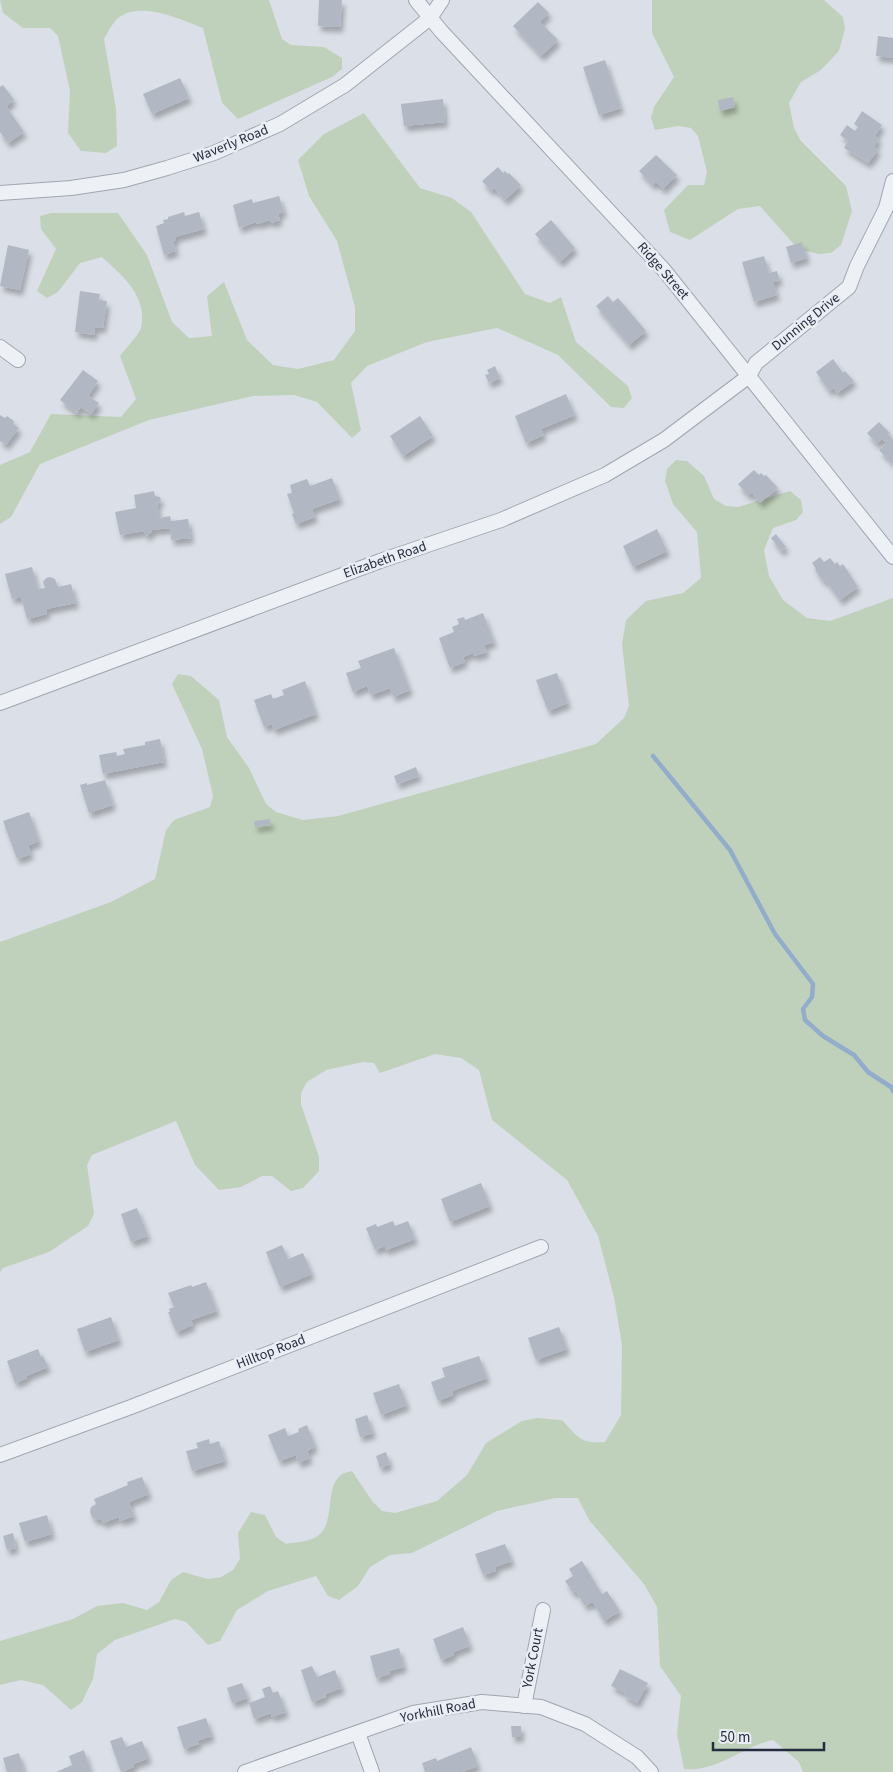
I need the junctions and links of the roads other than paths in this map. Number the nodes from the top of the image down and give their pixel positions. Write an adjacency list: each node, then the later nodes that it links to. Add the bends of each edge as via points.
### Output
1 (416, 0): 3 (street, Ridge Street)
2 (442, 0): 3 (street, Waverly Road)
3 (430, 18): 5 (street, Waverly Road, via 346,85 280,124 214,153 120,180 71,188); 8 (street, Ridge Street, via 664,270)
4 (893, 181): 8 (street, Dunning Drive, via 886,208 849,287 756,362)
5 (0, 193)
6 (0, 347): 7 (street)
7 (18, 360)
8 (749, 376): 9 (street, Ridge Street); 10 (street, Elizabeth Road, via 664,440 596,479 500,520 380,561)
9 (893, 557)
10 (0, 703)
11 (541, 1247): 12 (street, Hilltop Road)
12 (0, 1455)
13 (543, 1610): 14 (street, York Court)
14 (524, 1706): 15 (street, Yorkhill Road, via 482,1702 413,1713); 18 (street, Yorkhill Road, via 541,1707 585,1724 637,1757)
15 (358, 1733): 16 (street, Yorkhill Road); 17 (street)
16 (244, 1772)
17 (372, 1772)
18 (652, 1772)

